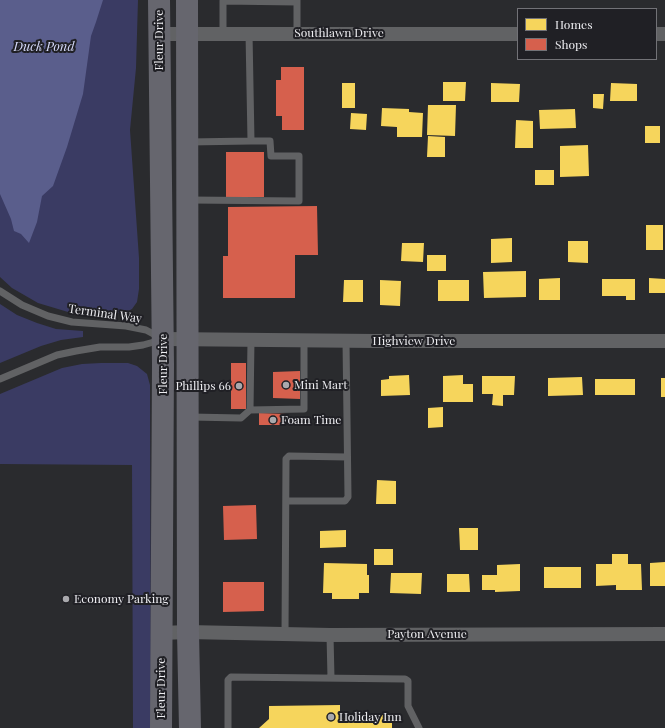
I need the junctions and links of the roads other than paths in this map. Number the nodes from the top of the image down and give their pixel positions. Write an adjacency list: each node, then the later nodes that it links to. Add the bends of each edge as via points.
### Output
1 (159, 0): 8 (main road, Fleur Drive)
2 (187, 0): 4 (main road, Fleur Drive)
3 (297, 1): 5 (lane, via 223,1); 7 (lane)
4 (187, 33): 5 (street, Southlawn Drive); 8 (street, Southlawn Drive); 11 (main road, Fleur Drive)
5 (224, 33): 6 (street, Southlawn Drive)
6 (249, 33): 7 (street, Southlawn Drive); 10 (lane)
7 (297, 33): 9 (street, Southlawn Drive)
8 (159, 34): 14 (main road, Fleur Drive)
9 (517, 34)
10 (251, 141): 11 (lane); 12 (lane, via 270,141 270,156 299,156 299,201)
11 (187, 142): 12 (main road, Fleur Drive)
12 (188, 200): 15 (main road, Fleur Drive)
13 (0, 291): 14 (lane, Terminal Way, via 22,305 48,316 72,322 146,330)
14 (163, 339): 15 (street, Highview Drive); 20 (lane, via 129,347 76,350 57,355); 26 (main road, Fleur Drive)
15 (188, 339): 16 (street, Highview Drive); 22 (main road, Fleur Drive)
16 (251, 340): 17 (street, Highview Drive); 21 (lane)
17 (304, 341): 18 (street, Highview Drive); 21 (lane, via 304,409)
18 (346, 341): 19 (street, Highview Drive); 23 (lane)
19 (665, 341)
20 (0, 379)
21 (250, 410): 22 (lane, via 241,418)
22 (188, 417): 25 (main road, Fleur Drive)
23 (347, 457): 24 (lane, via 347,499); 24 (lane, via 288,457)
24 (286, 501): 27 (lane)
25 (188, 632): 26 (street, Payton Avenue); 27 (street, Payton Avenue); 32 (main road, Fleur Drive)
26 (161, 633): 31 (main road, Fleur Drive)
27 (285, 634): 29 (street, Payton Avenue)
28 (665, 634): 29 (street, Payton Avenue)
29 (330, 635): 30 (lane)
30 (331, 678): 33 (lane, via 229,678); 34 (lane, via 407,679 408,706)
31 (161, 728)
32 (190, 728)
33 (228, 728)
34 (419, 728)

